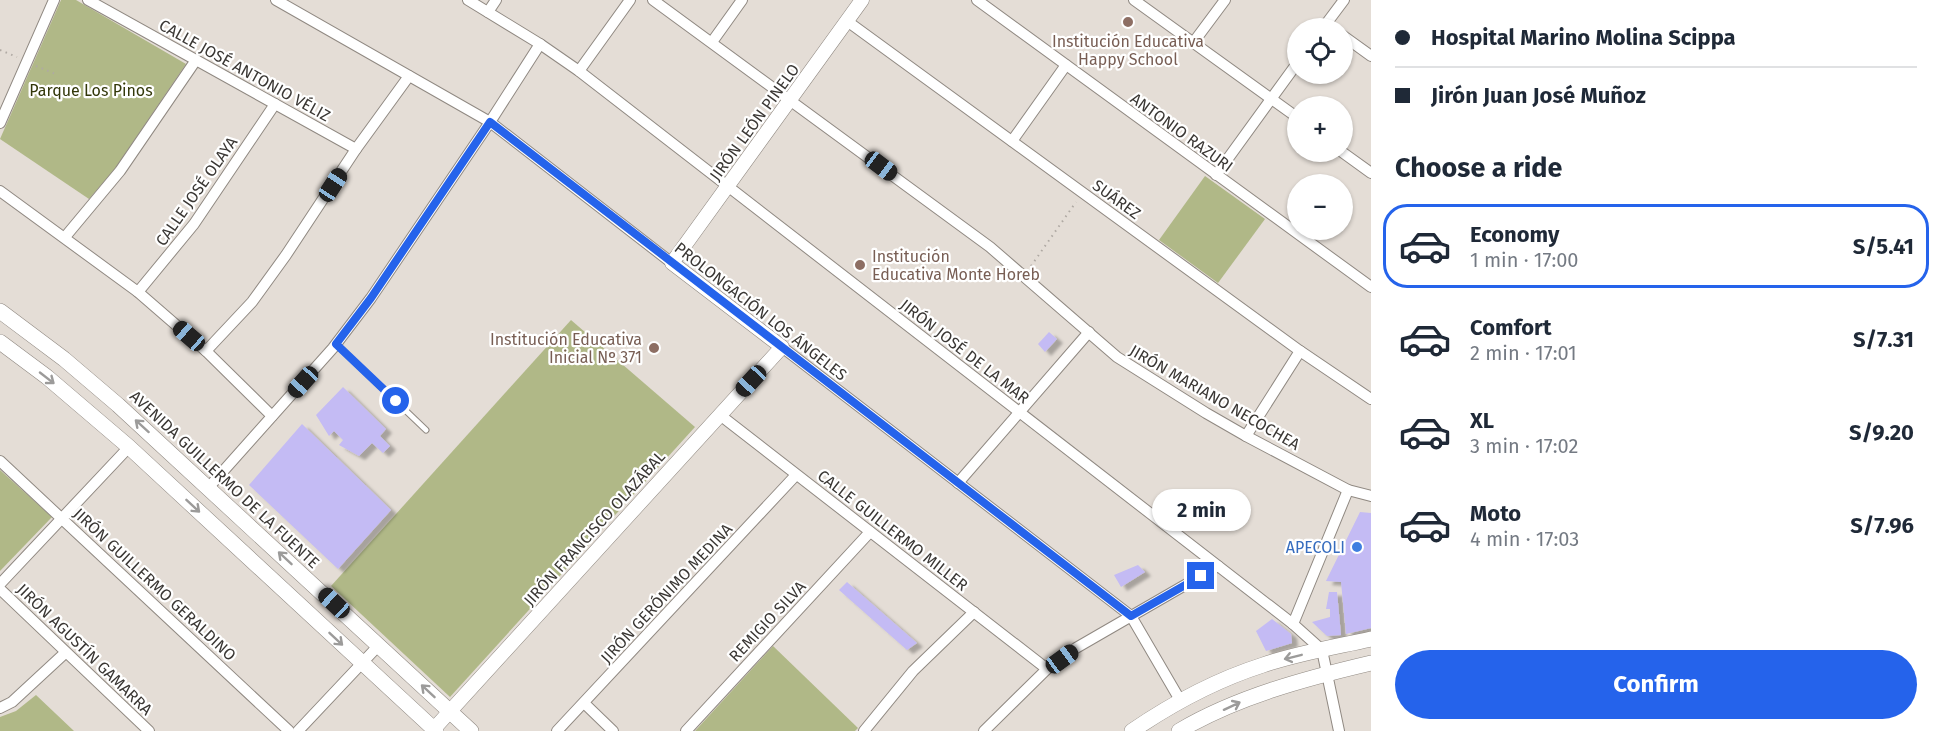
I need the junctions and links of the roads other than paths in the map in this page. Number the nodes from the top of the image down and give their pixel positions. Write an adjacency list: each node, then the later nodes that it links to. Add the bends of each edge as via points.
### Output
1 (54, 0): 32 (street)
2 (88, 0): 22 (street, CALLE JOSÉ ANTONIO VÉLIZ)
3 (276, 0): 25 (street, PROLONGACIÓN LOS ÁNGELES)
4 (468, 0): 14 (street, JIRÓN JOSÉ DE LA MAR)
5 (496, 0): 14 (street)
6 (630, 0): 24 (street)
7 (653, 0): 17 (street, JIRÓN MARIANO NECOCHEA)
8 (742, 0): 17 (street)
9 (862, 0): 16 (street, JIRÓN LEÓN PINELO)
10 (977, 0): 23 (street, ANTONIO RAZURI)
11 (1134, 0): 18 (street)
12 (1225, 0): 18 (street)
13 (1344, 0): 15 (street)
14 (488, 12): 20 (street, JIRÓN JOSÉ DE LA MAR)
15 (1333, 18)
16 (846, 21): 28 (street, JIRÓN LEÓN PINELO); 33 (street, SUÁREZ)
17 (712, 42): 28 (street, JIRÓN MARIANO NECOCHEA)
18 (1193, 43): 27 (street)
19 (1353, 43): 21 (street)
20 (540, 44): 24 (street, JIRÓN JOSÉ DE LA MAR); 31 (street)
21 (1371, 56)
22 (196, 60): 29 (street, CALLE JOSÉ ANTONIO VÉLIZ); 40 (street, via 120,171)
23 (1066, 65): 33 (street); 37 (street, ANTONIO RAZURI)
24 (579, 71): 38 (street, JIRÓN JOSÉ DE LA MAR)
25 (409, 76): 31 (street, PROLONGACIÓN LOS ÁNGELES); 34 (street)
26 (1287, 77): 27 (street)
27 (1271, 98): 30 (street); 37 (street)
28 (790, 99): 38 (street, JIRÓN LEÓN PINELO); 45 (street, JIRÓN MARIANO NECOCHEA, via 990,247)
29 (275, 104): 34 (street, CALLE JOSÉ ANTONIO VÉLIZ); 43 (street, CALLE JOSÉ OLAYA, via 194,224)
30 (1287, 110)
31 (490, 122): 41 (street, PROLONGACIÓN LOS ÁNGELES); 47 (street)
32 (0, 123)
33 (1012, 141): 50 (street, SUÁREZ)
34 (356, 149): 49 (street, via 252,302)
35 (1353, 160): 36 (street)
36 (1371, 173)
37 (1216, 175): 42 (street, ANTONIO RAZURI)
38 (728, 186): 41 (street, JIRÓN LEÓN PINELO); 52 (street, JIRÓN JOSÉ DE LA MAR)
39 (0, 191): 40 (street)
40 (65, 237): 43 (street)
41 (672, 263): 48 (street, PROLONGACIÓN LOS ÁNGELES)
42 (1371, 287)
43 (138, 292): 49 (street)
44 (0, 311): 61 (main road, AVENIDA GUILLERMO DE LA FUENTE, one-way to 44, via 64,358)
45 (1089, 332): 52 (street); 56 (street, JIRÓN MARIANO NECOCHEA, via 1117,357)
46 (0, 342): 57 (main road, one-way to 57)
47 (336, 344): 54 (street); 55 (lane)
48 (782, 347): 53 (street, JIRÓN FRANCISCO OLAZÁBAL); 60 (street, PROLONGACIÓN LOS ÁNGELES)
49 (206, 351): 54 (street)
50 (1300, 351): 51 (street, SUÁREZ); 56 (street)
51 (1371, 399)
52 (1019, 412): 60 (street); 66 (street, JIRÓN JOSÉ DE LA MAR)
53 (720, 415): 59 (street, CALLE GUILLERMO MILLER); 83 (street, JIRÓN FRANCISCO OLAZÁBAL)
54 (273, 416): 61 (street)
55 (426, 430)
56 (1246, 436): 62 (street, JIRÓN MARIANO NECOCHEA)
57 (129, 447): 64 (street); 76 (main road, one-way to 76)
58 (0, 461): 64 (street, JIRÓN GUILLERMO GERALDINO)
59 (796, 475): 65 (street, CALLE GUILLERMO MILLER); 81 (street, JIRÓN GERÓNIMO MEDINA)
60 (958, 483): 70 (street, PROLONGACIÓN LOS ÁNGELES)
61 (209, 487): 73 (main road, AVENIDA GUILLERMO DE LA FUENTE, one-way to 61)
62 (1348, 490): 63 (street, JIRÓN MARIANO NECOCHEA); 71 (street)
63 (1371, 496)
64 (63, 518): 67 (street); 86 (street, JIRÓN GUILLERMO GERALDINO)
65 (870, 532): 69 (street, CALLE GUILLERMO MILLER); 91 (street, REMIGIO SILVA)
66 (1218, 566): 70 (street); 71 (street, JIRÓN JOSÉ DE LA MAR)
67 (0, 584)
68 (0, 589): 75 (street, JIRÓN AGUSTÍN GAMARRA)
69 (974, 612): 78 (street, CALLE GUILLERMO MILLER); 92 (street, via 913,671)
70 (1131, 616): 78 (street); 80 (street, PROLONGACIÓN LOS ÁNGELES)
71 (1293, 624): 74 (street, JIRÓN JOSÉ DE LA MAR)
72 (1371, 639): 74 (main road)
73 (379, 645): 76 (street); 83 (main road, AVENIDA GUILLERMO DE LA FUENTE, one-way to 73)
74 (1322, 650): 79 (street); 80 (main road, one-way to 80, via 1245,671)
75 (65, 653): 82 (street, via 12,702); 85 (street, JIRÓN AGUSTÍN GAMARRA)
76 (363, 663): 84 (main road); 87 (street)
77 (1371, 663): 79 (main road)
78 (1047, 669): 93 (street)
79 (1328, 673): 95 (main road, one-way to 79, via 1242,701); 96 (street)
80 (1180, 700): 94 (main road)
81 (584, 703): 89 (street, JIRÓN GERÓNIMO MEDINA); 90 (street)
82 (0, 708)
83 (449, 711): 84 (street, JIRÓN FRANCISCO OLAZÁBAL); 88 (main road, AVENIDA GUILLERMO DE LA FUENTE)
84 (434, 730)
85 (149, 731)
86 (289, 731)
87 (298, 731)
88 (471, 731)
89 (557, 731)
90 (614, 731)
91 (686, 731)
92 (864, 731)
93 (984, 731)
94 (1132, 731)
95 (1179, 731)
96 (1339, 731)

